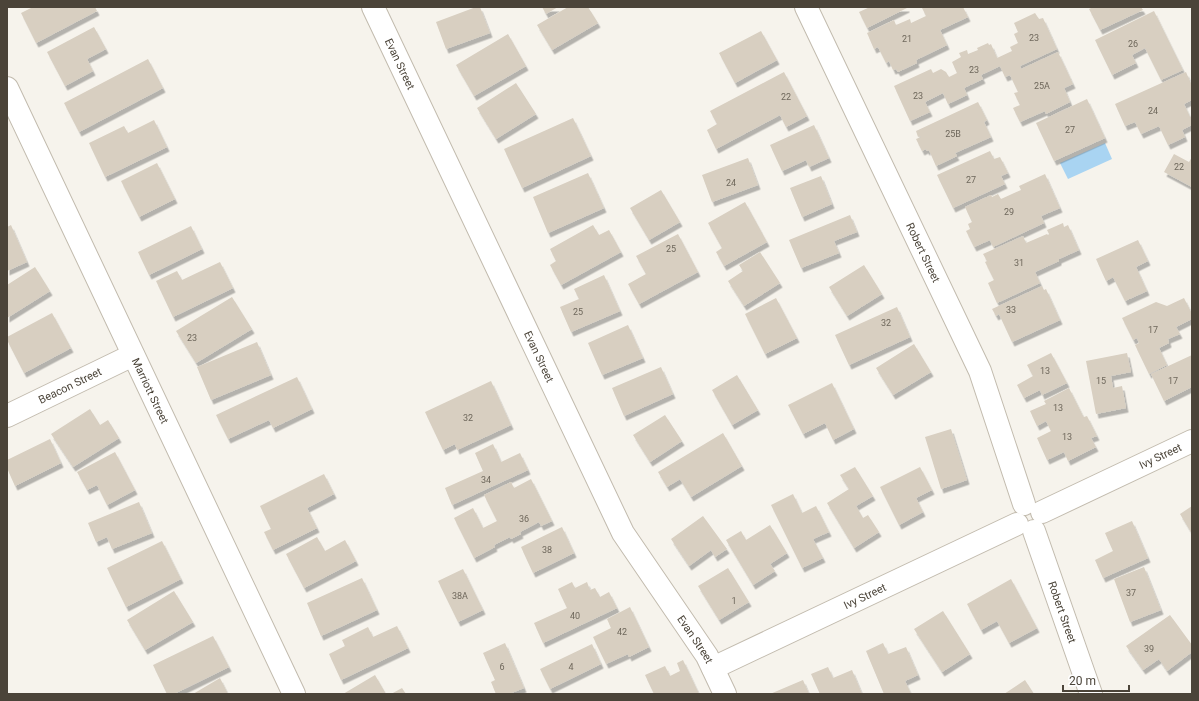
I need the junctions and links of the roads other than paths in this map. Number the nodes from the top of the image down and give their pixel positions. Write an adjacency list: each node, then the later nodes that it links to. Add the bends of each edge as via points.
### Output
1 (373, 7): 8 (street, Evan Street, via 623,533)
2 (806, 7): 7 (street, Robert Street, via 980,371)
3 (7, 88): 4 (street, Marriott Street)
4 (133, 354): 5 (street, Beacon Street); 9 (street, Marriott Street)
5 (7, 416)
6 (1192, 441): 7 (street, Ivy Street)
7 (1029, 518): 8 (street, Ivy Street); 11 (street, Robert Street)
8 (713, 668): 10 (street, Evan Street)
9 (294, 694)
10 (725, 694)
11 (1091, 694)

